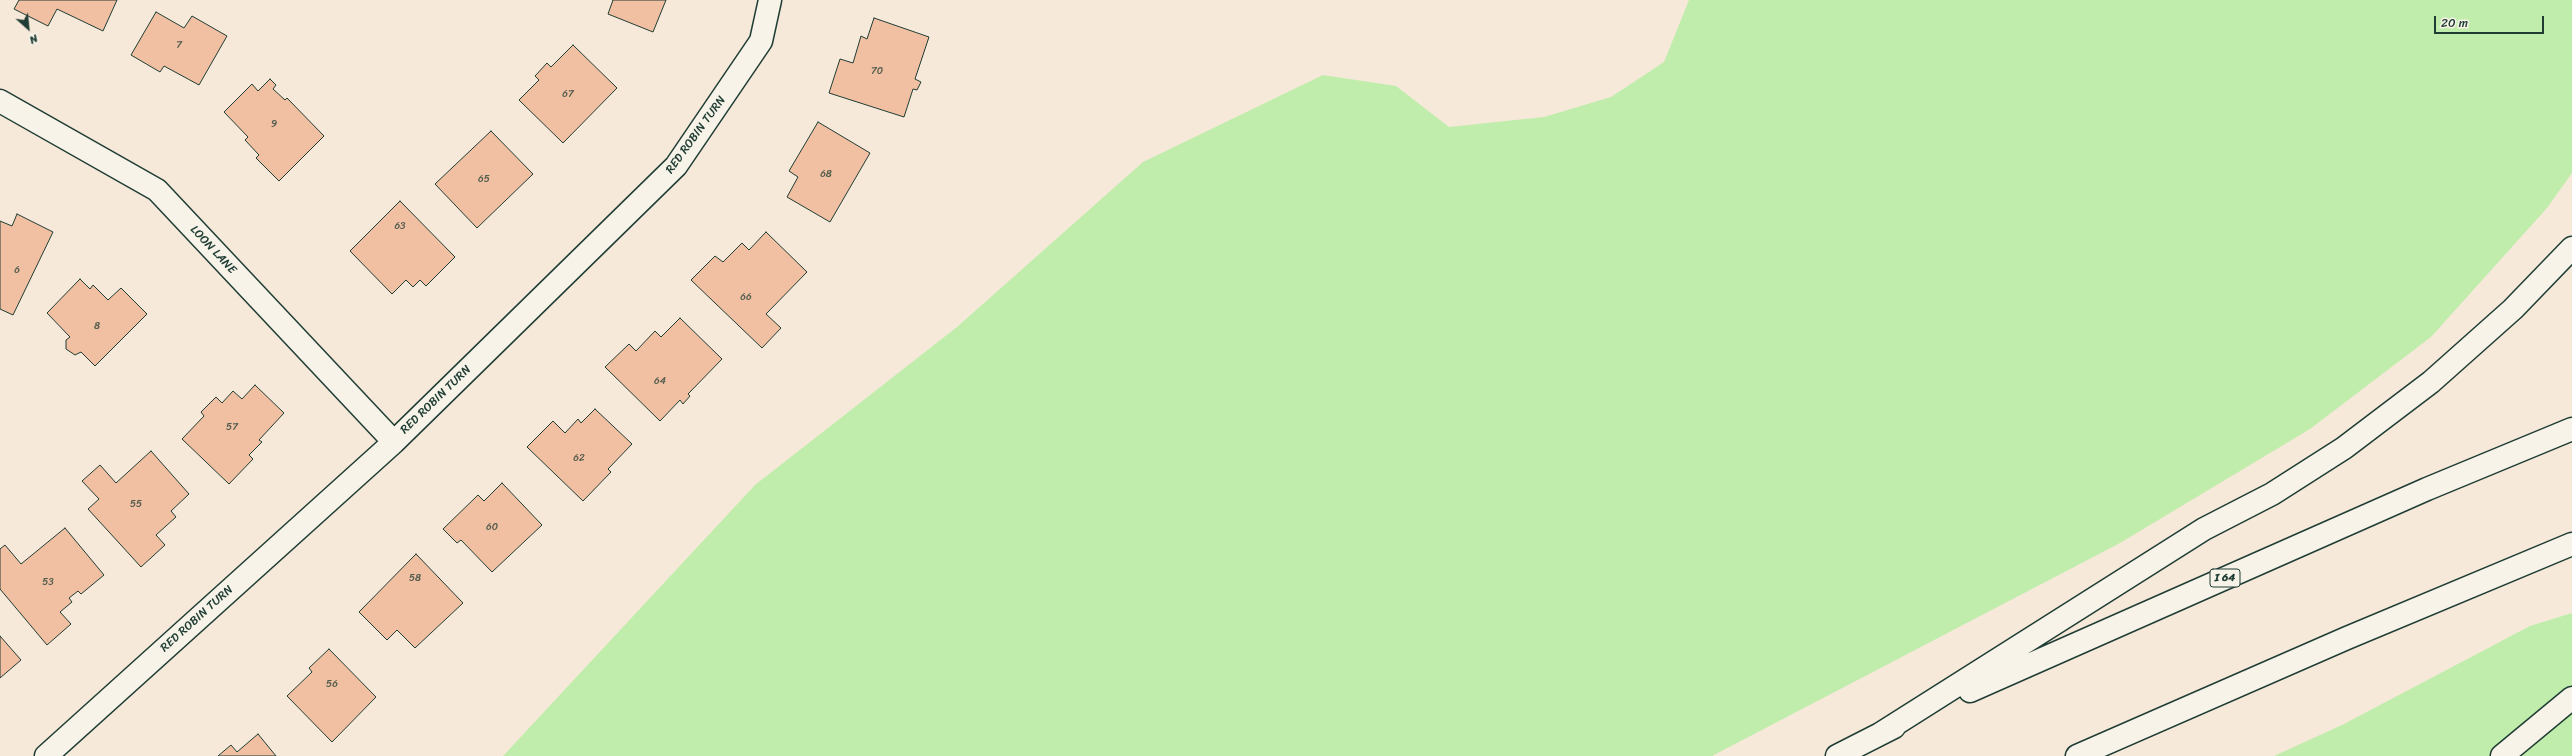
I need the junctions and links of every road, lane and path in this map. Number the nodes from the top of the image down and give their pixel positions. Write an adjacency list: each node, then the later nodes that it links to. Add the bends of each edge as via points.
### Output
1 (770, 0): 5 (main road, RED ROBIN TURN, via 761,41 676,166)
2 (0, 101): 5 (main road, LOON LANE, via 157,190)
3 (2572, 248): 8 (main road, via 2513,309 2431,382 2344,448 2272,494 2204,529)
4 (2572, 429): 8 (main road, I 64, via 2427,489 2002,675)
5 (394, 442): 9 (main road, RED ROBIN TURN)
6 (2572, 544): 11 (main road, via 2347,638)
7 (2572, 698): 12 (main road)
8 (1880, 734): 10 (main road, I 64)
9 (46, 756)
10 (1837, 756)
11 (2077, 756)
12 (2502, 756)

